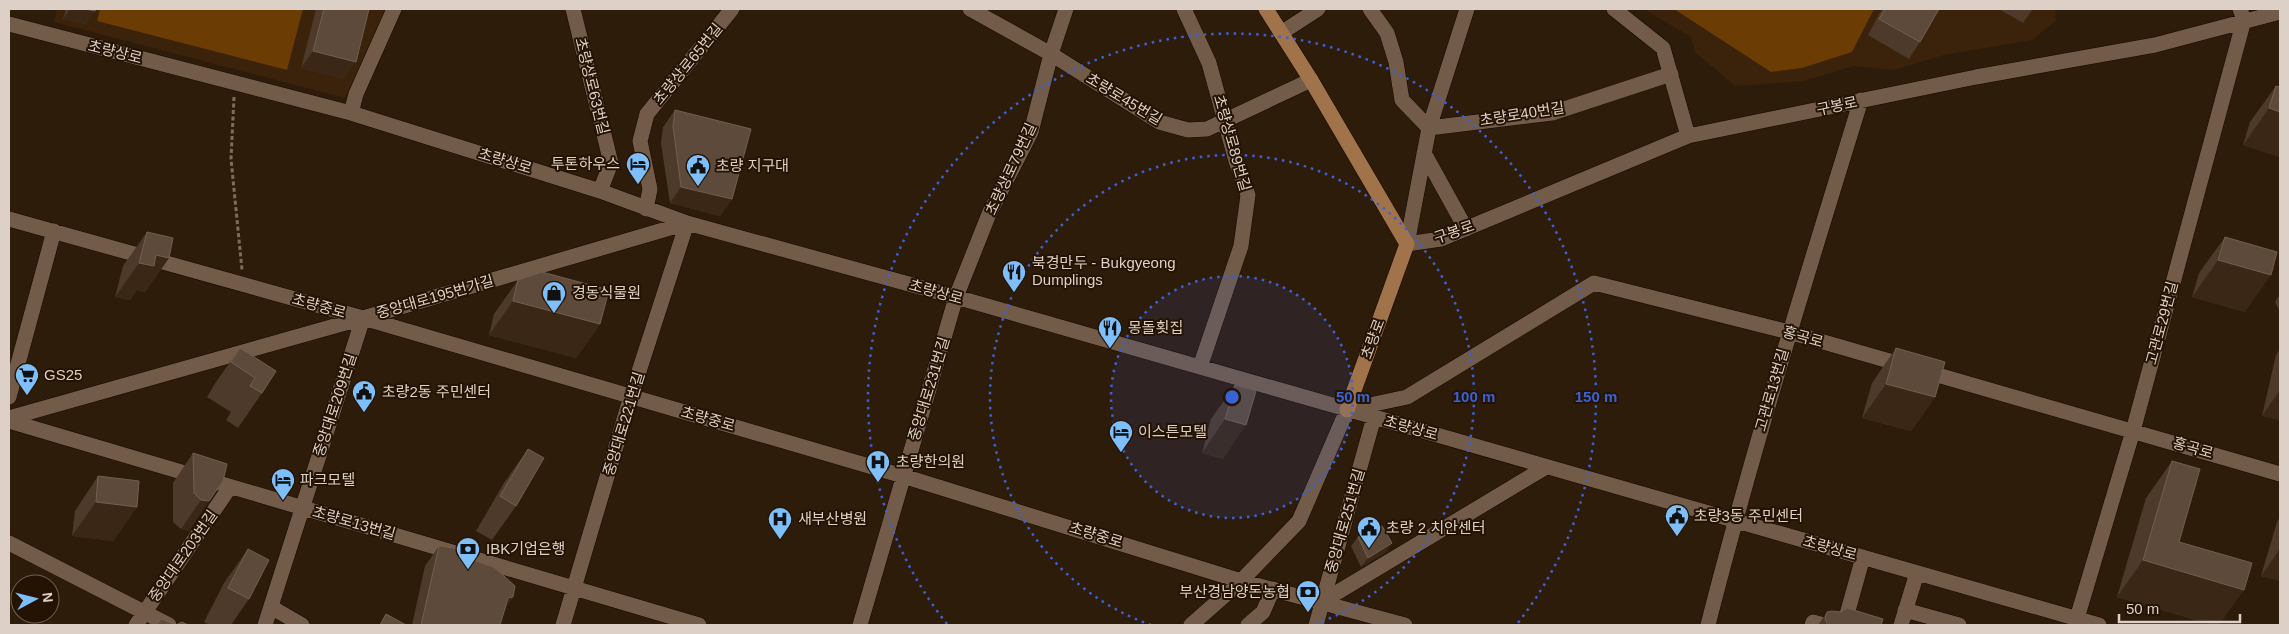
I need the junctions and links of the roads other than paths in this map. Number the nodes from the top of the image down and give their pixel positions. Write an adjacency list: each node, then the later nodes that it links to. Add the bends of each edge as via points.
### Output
1 (394, 9): 20 (street, via 356,94)
2 (574, 9): 25 (street, 초량상로63번길, via 611,162)
3 (732, 9): 26 (street, 초량상로65번길, via 647,114 640,141 650,189)
4 (970, 9): 16 (street)
5 (1066, 9): 16 (street, 초량상로79번길)
6 (1184, 9): 21 (street, 초량상로89번길, via 1209,64)
7 (1266, 9): 15 (main road)
8 (1318, 9): 15 (street)
9 (1370, 9): 22 (street, via 1388,33 1402,100)
10 (1467, 9): 22 (street)
11 (1614, 9): 17 (street, via 1663,48)
12 (2280, 12): 13 (street, 구봉로)
13 (2242, 15): 19 (street, 구봉로, via 2154,45); 41 (street, 고관로29번길)
14 (9, 24): 20 (street, 초량상로)
15 (1281, 33): 18 (main road)
16 (1051, 54): 21 (street, 초량로45번길, via 1159,122 1188,130 1208,129); 32 (street, 초량상로79번길, via 1031,132 989,214)
17 (1671, 74): 22 (street, 초량로40번길, via 1552,113); 23 (street)
18 (1311, 80): 21 (street, 초량로45번길); 31 (main road)
19 (1862, 100): 23 (street, 구봉로); 34 (street, 고관로13번길)
20 (351, 113): 25 (street, 초량상로)
21 (1226, 121): 35 (street, 초량상로89번길, via 1248,195 1241,246)
22 (1430, 128): 24 (street)
23 (1688, 136): 29 (street, 구봉로)
24 (1424, 153): 29 (street); 31 (street)
25 (600, 191): 26 (street, 초량상로)
26 (646, 209): 28 (street, 초량상로)
27 (9, 219): 30 (street, 초량중로)
28 (687, 223): 32 (street, 초량상로); 33 (street, 중앙대로195번가길); 36 (street, 중앙대로221번길)
29 (1466, 229): 31 (street, 구봉로, via 1441,239)
30 (54, 231): 33 (street, 초량중로); 37 (street)
31 (1407, 244): 38 (main road, 초량로)
32 (956, 297): 35 (street, 초량상로); 44 (street, 중앙대로231번길)
33 (363, 318): 36 (street, 초량중로); 40 (street, 중앙대로195번가길); 46 (street, 중앙대로209번길)
34 (1789, 332): 38 (street, 홍곡로, via 1594,283 1407,397); 41 (street, 홍곡로); 47 (street, 고관로13번길)
35 (1200, 367): 38 (street, 초량상로)
36 (631, 396): 44 (street, 초량중로); 52 (street, 중앙대로221번길)
37 (9, 397)
38 (1347, 410): 39 (street, 초량상로); 51 (street, 초량로, via 1299,521)
39 (1374, 417): 42 (street, 초량상로); 54 (street, 중앙대로251번길)
40 (9, 419): 45 (street, 초량로13번길)
41 (2132, 431): 43 (street, 홍곡로); 58 (street, 고관로29번길)
42 (1546, 467): 47 (street, 초량상로); 54 (street)
43 (2280, 474)
44 (903, 476): 51 (street, 초량중로); 64 (street, 중앙대로231번길)
45 (230, 487): 46 (street, 초량로13번길); 57 (street, 중앙대로203번길)
46 (302, 507): 52 (street, 초량로13번길); 55 (street, 중앙대로209번길)
47 (1734, 520): 49 (street, 초량상로); 69 (street, 고관로13번길)
48 (9, 543): 57 (street)
49 (1863, 558): 50 (street, 초량상로); 72 (street, 초량상로)
50 (1917, 573): 56 (street); 58 (street, 초량상로)
51 (1241, 581): 53 (street, 초량중로); 65 (street, 초량로)
52 (576, 588): 62 (street, 중앙대로221번길); 63 (street, 초량로13번길)
53 (1273, 589): 54 (street, 초량중로); 66 (street, via 1263,612)
54 (1323, 601): 67 (street, 중앙대로251번길); 68 (street, 초량중로)
55 (271, 606): 60 (street, 중앙대로209번길); 61 (street)
56 (1905, 610): 73 (street); 74 (street)
57 (140, 619): 59 (street)
58 (2076, 622): 75 (street, 초량상로)
59 (170, 625)
60 (265, 625)
61 (302, 625)
62 (563, 625)
63 (699, 625)
64 (860, 625)
65 (1191, 625)
66 (1248, 625)
67 (1316, 625)
68 (1405, 625)
69 (1708, 625)
70 (1812, 625): 71 (street, via 1813,622)
71 (1824, 625)
72 (1844, 625)
73 (1901, 625)
74 (1959, 625)
75 (2099, 625)

